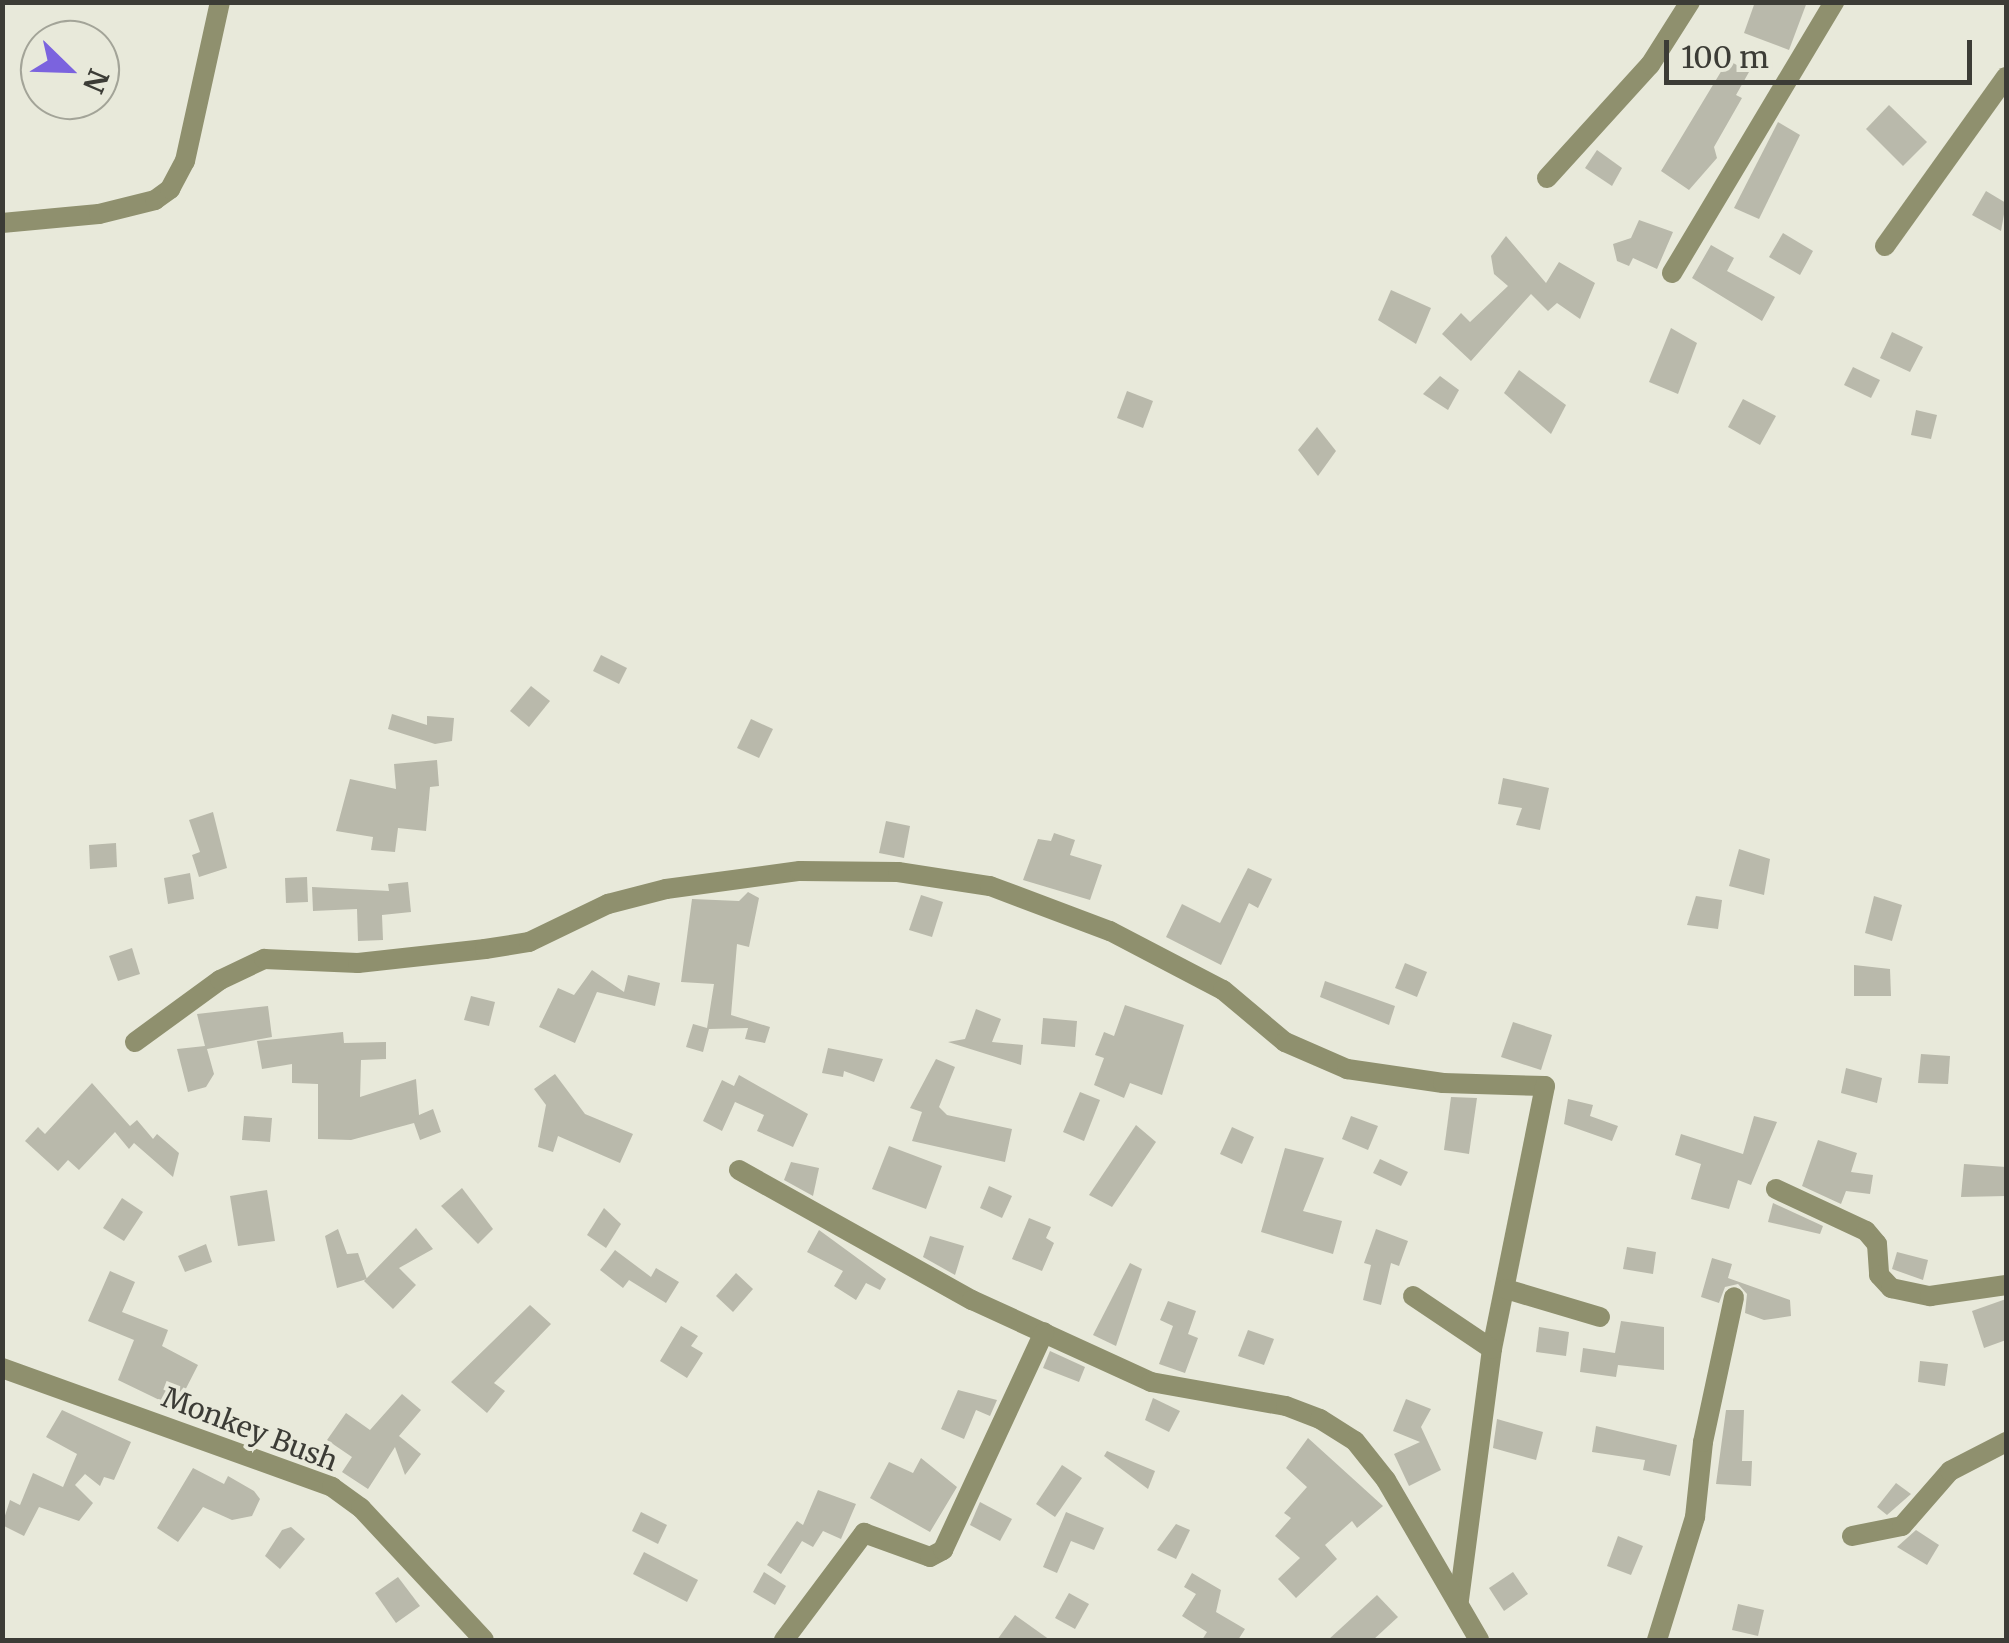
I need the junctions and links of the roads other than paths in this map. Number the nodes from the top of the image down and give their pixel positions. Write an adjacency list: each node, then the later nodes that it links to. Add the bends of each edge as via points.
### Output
1 (220, 2): 6 (street, via 186,161 170,188 155,200 99,214)
2 (1690, 2): 5 (street, via 1650,65)
3 (1834, 2): 8 (street)
4 (2006, 77): 7 (street)
5 (1547, 178)
6 (2, 223)
7 (1885, 246)
8 (1672, 273)
9 (136, 1042): 13 (street, via 220,980 264,958 358,963 485,950 530,942 608,904 782,872 898,872 990,886 1110,931 1224,990 1284,1042 1347,1069 1443,1084 1545,1086)
10 (739, 1170): 17 (street, via 972,1300)
11 (1776, 1188): 12 (street, via 1866,1231 1877,1244 1879,1276 1890,1288 1930,1296)
12 (2006, 1285)
13 (1506, 1289): 16 (street); 18 (street)
14 (1413, 1296): 18 (street)
15 (1734, 1297): 26 (street, via 1695,1517)
16 (1600, 1317)
17 (1044, 1332): 22 (street, via 1151,1382 1286,1406 1344,1434 1386,1480); 24 (street, via 943,1550 930,1557 864,1532)
18 (1492, 1348): 22 (street)
19 (2, 1368): 23 (street, Monkey Bush, via 332,1487 361,1508)
20 (2006, 1442): 21 (street, via 1950,1471 1902,1526)
21 (1852, 1536)
22 (1458, 1602): 25 (street)
23 (484, 1640)
24 (784, 1640)
25 (1480, 1640)
26 (1657, 1640)

